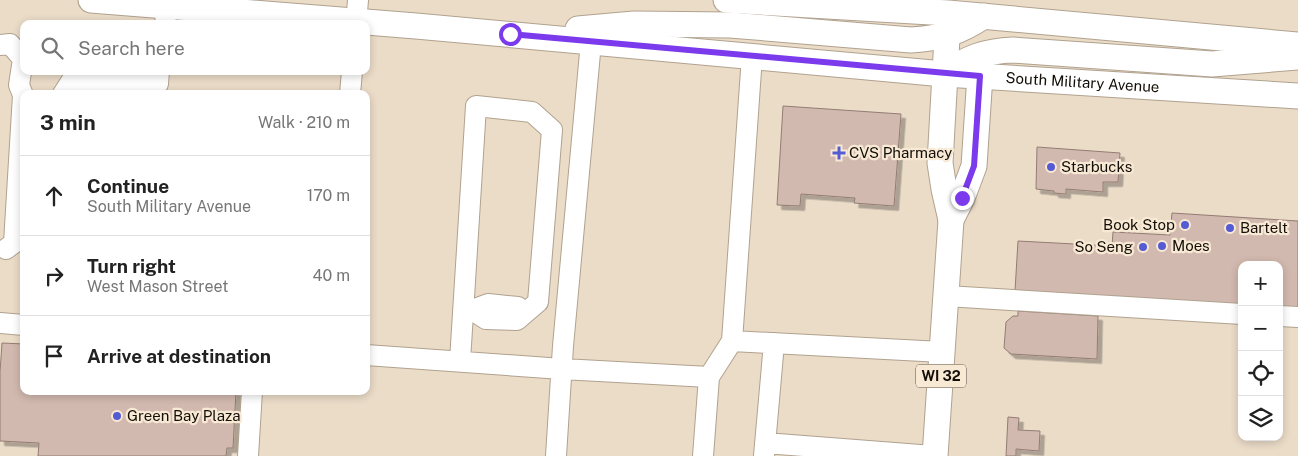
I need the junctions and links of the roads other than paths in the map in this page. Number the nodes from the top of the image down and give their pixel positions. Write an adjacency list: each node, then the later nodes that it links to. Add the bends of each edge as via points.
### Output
1 (91, 0): 5 (main road, South Military Avenue)
2 (726, 0): 3 (main road)
3 (827, 3): 7 (main road)
4 (985, 8): 7 (main road); 10 (main road); 15 (main road, WI 32)
5 (166, 15): 6 (main road, South Military Avenue)
6 (357, 15): 8 (main road, South Military Avenue)
7 (948, 16): 8 (main road, via 935,38 911,40 730,26 634,24); 16 (main road, WI 32)
8 (510, 34): 9 (main road, South Military Avenue)
9 (591, 42): 13 (main road, South Military Avenue); 39 (lane)
10 (1298, 44)
11 (0, 45): 12 (lane, via 10,44)
12 (20, 56)
13 (752, 56): 16 (main road, South Military Avenue); 34 (lane)
14 (1298, 57): 15 (main road, via 1212,64 1013,50 996,51)
15 (981, 65): 16 (main road, South Military Avenue); 23 (main road, South Military Avenue); 25 (main road, WI 32, via 974,166)
16 (944, 74): 25 (main road, WI 32, via 940,163)
17 (21, 75): 20 (lane)
18 (159, 75): 21 (lane, via 158,84 72,80)
19 (352, 75): 22 (lane)
20 (21, 90)
21 (66, 90)
22 (350, 90)
23 (1298, 96)
24 (20, 144): 26 (lane, via 14,243)
25 (951, 220): 27 (main road, WI 32)
26 (6, 249)
27 (946, 296): 29 (lane); 36 (main road, WI 32)
28 (468, 310): 28 (lane, via 476,106 532,112 552,130 538,302 517,320 486,319); 38 (lane)
29 (1238, 314)
30 (1283, 316): 31 (lane)
31 (1298, 318)
32 (0, 323): 33 (lane)
33 (20, 325)
34 (732, 341): 35 (lane); 40 (lane)
35 (774, 343): 36 (lane); 42 (lane)
36 (942, 352): 46 (main road, WI 32)
37 (370, 355): 38 (lane)
38 (460, 362): 39 (lane)
39 (562, 369): 40 (lane); 44 (lane)
40 (709, 377): 45 (lane)
41 (252, 395): 43 (lane)
42 (765, 450): 46 (lane)
43 (248, 456)
44 (556, 456)
45 (703, 456)
46 (934, 456)

